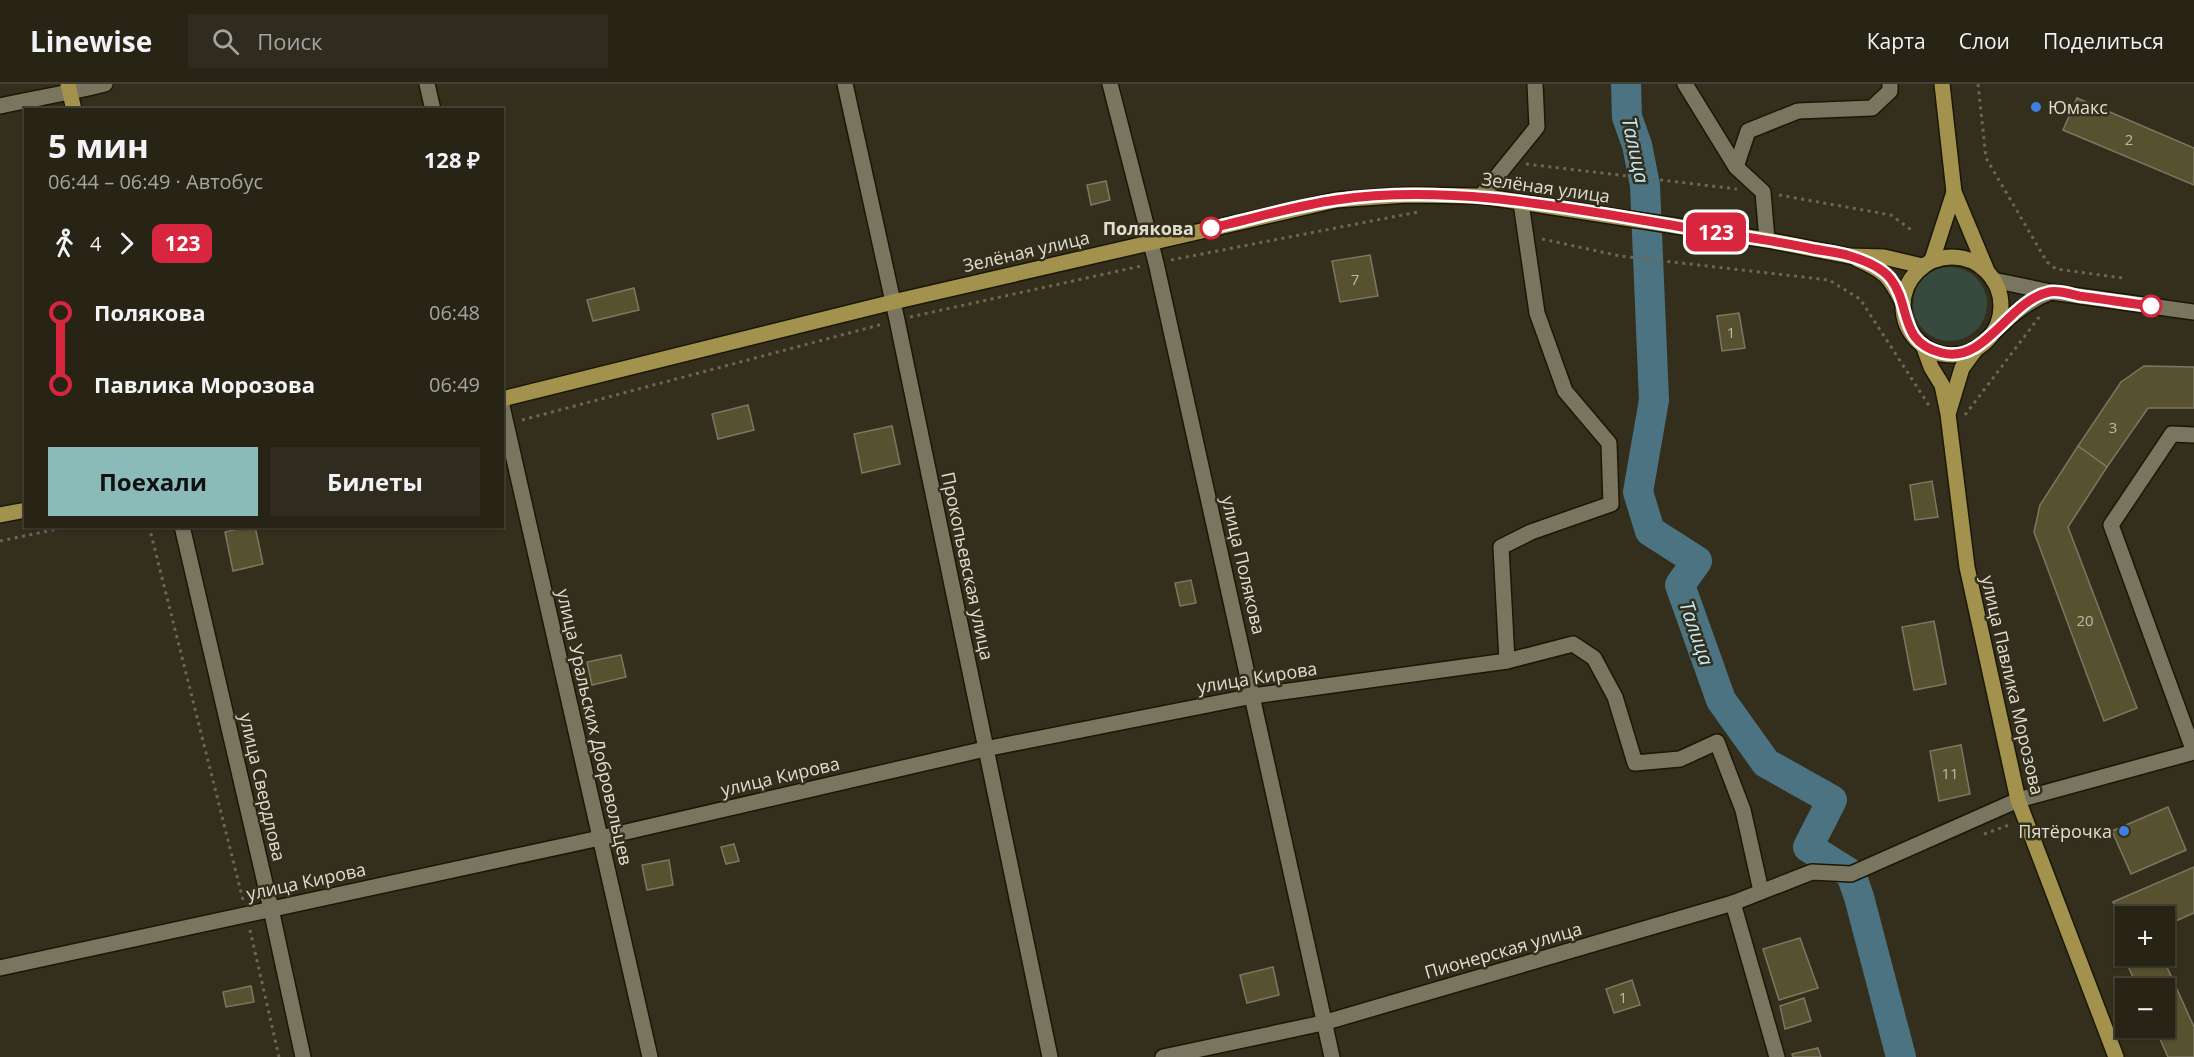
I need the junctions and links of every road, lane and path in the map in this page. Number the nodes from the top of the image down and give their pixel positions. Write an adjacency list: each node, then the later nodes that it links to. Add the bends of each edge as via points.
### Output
1 (105, 84): 10 (street)
2 (427, 84): 13 (street)
3 (845, 84): 31 (street, Прокопьевская улица)
4 (1110, 84): 24 (street, улица Полякова)
5 (1535, 84): 14 (street, via 1537,127)
6 (1685, 84): 15 (street)
7 (1890, 84): 15 (street, via 1890,91 1872,108 1798,111 1748,131)
8 (1942, 84): 17 (main road)
9 (1978, 84): 29 (path, via 1986,158 2047,262 2056,269)
10 (69, 88): 11 (street); 12 (main road)
11 (0, 106)
12 (74, 108)
13 (433, 108)
14 (1508, 163): 16 (path); 18 (street)
15 (1736, 167): 16 (street)
16 (1763, 192): 21 (path, via 1891,215); 23 (street)
17 (1954, 192): 27 (main road); 28 (main road)
18 (1481, 196): 19 (main road, Зелёная улица); 24 (main road, Зелёная улица, via 1407,195 1336,200)
19 (1521, 203): 23 (main road, Зелёная улица); 50 (street, via 1537,313 1565,391 1608,443 1611,504 1531,532 1501,547)
20 (1422, 211): 26 (path)
21 (1914, 232)
22 (1534, 237): 40 (path, via 1620,256 1829,280 1860,299)
23 (1767, 240): 25 (main road, Зелёная улица)
24 (1151, 242): 26 (street, улица Полякова); 31 (main road, Зелёная улица)
25 (1849, 256): 27 (main road); 32 (main road, via 1890,278)
26 (1156, 263): 35 (path); 51 (street, улица Полякова)
27 (1927, 263): 28 (main road, via 1956,257 1976,263); 32 (main road, via 1908,283)
28 (1990, 275): 30 (street); 36 (main road, via 2001,307 1998,323)
29 (2123, 278)
30 (2051, 292): 34 (street); 36 (street, via 2034,298 2010,315)
31 (893, 302): 35 (street, Прокопьевская улица); 38 (main road, Зелёная улица)
32 (1903, 303): 37 (main road, via 1908,328)
33 (2045, 309): 41 (path)
34 (2194, 312)
35 (897, 320): 42 (path); 52 (street, Прокопьевская улица)
36 (1982, 344): 37 (main road, via 1963,353 1947,354); 40 (main road, via 1962,368)
37 (1923, 345): 40 (main road, улица Павлика Морозова, via 1942,386)
38 (504, 399)
39 (504, 413): 42 (street, улица Уральских Добровольцев)
40 (1941, 414): 54 (main road, улица Павлика Морозова, via 1967,567)
41 (1965, 415)
42 (507, 424): 55 (street, улица Уральских Добровольцев)
43 (2194, 435): 53 (street, via 2172,434 2112,525)
44 (24, 510): 45 (main road)
45 (0, 515)
46 (62, 528): 49 (path)
47 (150, 528): 59 (path)
48 (182, 528): 58 (street, улица Свердлова)
49 (0, 541)
50 (1507, 661): 51 (street, улица Кирова); 56 (street, улица Кирова, via 1573,644 1594,658 1615,697 1635,763 1680,759 1717,742 1743,810)
51 (1253, 696): 52 (street, улица Кирова); 61 (street, улица Полякова)
52 (986, 749): 55 (street, улица Кирова); 65 (street, Прокопьевская улица)
53 (2194, 752): 54 (street)
54 (2018, 800): 56 (street, Пионерская улица, via 1851,874 1812,872); 69 (main road, улица Павлика Морозова)
55 (600, 838): 58 (street, улица Кирова); 64 (street, улица Уральских Добровольцев)
56 (1761, 891): 57 (street, Пионерская улица)
57 (1733, 903): 61 (street, Пионерская улица); 68 (street)
58 (271, 909): 59 (street, улица Кирова); 63 (street, улица Свердлова)
59 (247, 914): 60 (street, улица Кирова); 62 (path)
60 (0, 968)
61 (1323, 1023): 66 (street, Пионерская улица); 67 (street, улица Полякова)
62 (279, 1057)
63 (303, 1057)
64 (650, 1057)
65 (1050, 1057)
66 (1163, 1057)
67 (1332, 1057)
68 (1777, 1057)
69 (2116, 1057)

